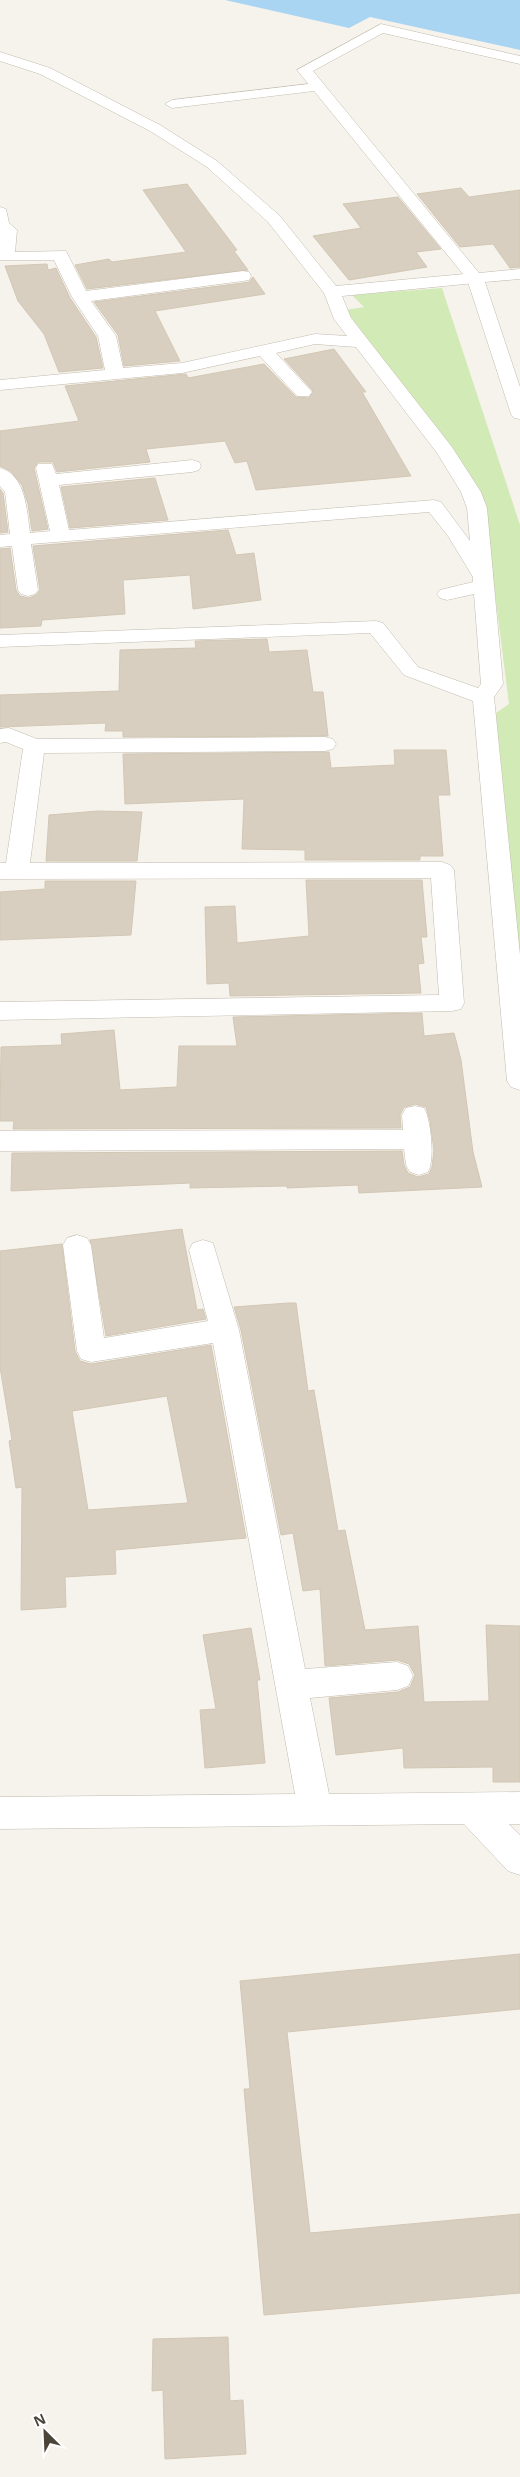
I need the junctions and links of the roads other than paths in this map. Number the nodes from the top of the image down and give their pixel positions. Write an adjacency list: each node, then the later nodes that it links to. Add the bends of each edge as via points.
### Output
1 (0, 56): 11 (street, via 45,71 155,128 212,164 274,219)
2 (520, 60): 3 (street, via 381,28 304,70)
3 (317, 87): 4 (street); 10 (street)
4 (172, 104)
5 (0, 212): 6 (street, via 0,225)
6 (4, 230): 7 (street)
7 (3, 258): 12 (street, via 60,255)
8 (520, 274): 10 (street)
9 (243, 276): 12 (street)
10 (475, 278): 11 (street); 20 (street)
11 (332, 292): 13 (street)
12 (80, 297): 17 (street, via 107,336)
13 (343, 318): 14 (street); 15 (street)
14 (315, 339): 15 (street); 16 (street)
15 (360, 342): 21 (street, via 419,417)
16 (264, 350): 17 (street, via 182,368); 19 (street)
17 (115, 374): 18 (street)
18 (0, 385)
19 (303, 392)
20 (520, 414)
21 (438, 451): 24 (street); 25 (street, via 447,484)
22 (192, 466): 26 (street, via 46,475)
23 (0, 474): 27 (street, via 14,491)
24 (475, 502): 25 (street); 29 (street)
25 (439, 505): 26 (street); 29 (street)
26 (61, 536): 27 (street)
27 (21, 540): 28 (street); 30 (street)
28 (0, 541)
29 (485, 583): 31 (street); 33 (street, via 492,684)
30 (28, 590)
31 (447, 594)
32 (0, 641): 33 (street, via 376,627 411,671)
33 (483, 697): 39 (street)
34 (0, 736): 36 (street, via 9,735)
35 (325, 744): 36 (street)
36 (34, 746): 37 (street)
37 (9, 870): 38 (street, via 442,870 452,1003)
38 (0, 1011)
39 (520, 1081)
40 (0, 1141): 41 (street, via 417,1127)
41 (419, 1164)
42 (77, 1245): 44 (street, via 90,1351)
43 (203, 1250): 44 (street)
44 (225, 1330): 46 (street)
45 (397, 1676): 46 (street)
46 (292, 1685): 49 (street)
47 (471, 1808): 48 (street); 49 (street); 51 (street)
48 (520, 1808)
49 (315, 1810): 50 (street)
50 (0, 1813)
51 (520, 1859)

